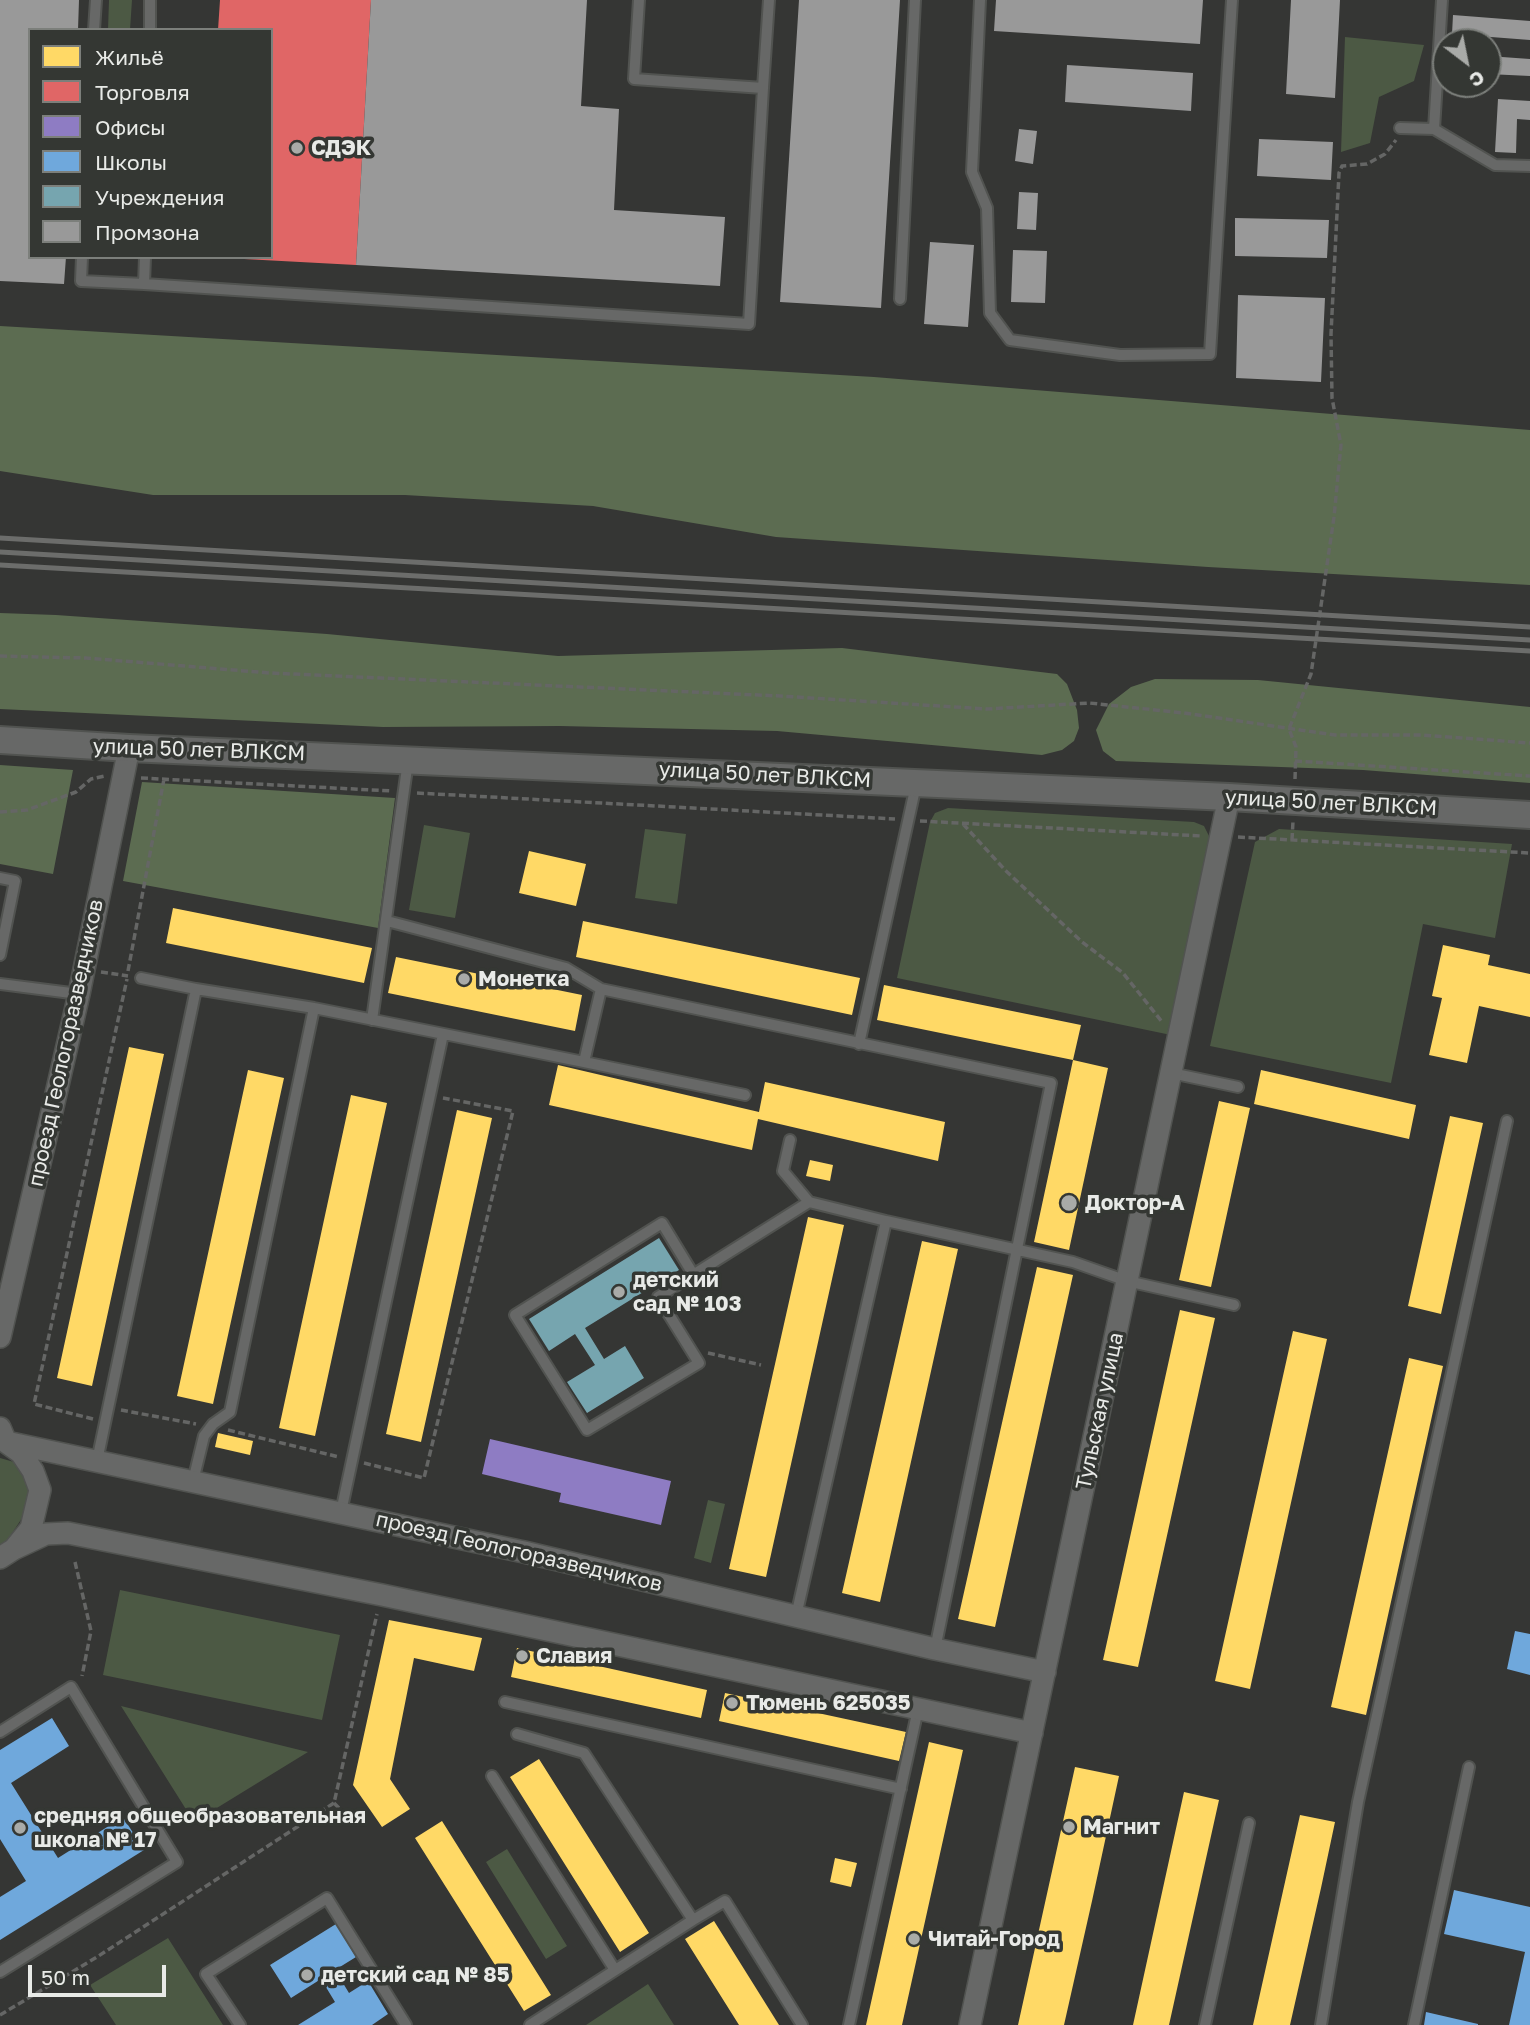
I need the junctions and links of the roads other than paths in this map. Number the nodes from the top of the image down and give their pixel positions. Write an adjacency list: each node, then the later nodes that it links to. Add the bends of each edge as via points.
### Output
1 (96, 0): 9 (lane)
2 (150, 0): 10 (lane)
3 (639, 0): 11 (lane, via 634,79)
4 (769, 0): 11 (lane)
5 (915, 0): 18 (lane)
6 (981, 0): 7 (lane, via 972,172 987,208 990,313 1010,340 1120,355 1210,354)
7 (1232, 0)
8 (1442, 0): 13 (lane)
9 (94, 28)
10 (149, 28)
11 (763, 88): 17 (lane, via 749,324)
12 (1400, 128): 13 (lane)
13 (1434, 129): 14 (lane, via 1495,165)
14 (1530, 166)
15 (82, 259): 17 (lane, via 81,281)
16 (145, 259): 17 (lane)
17 (144, 285)
18 (900, 299)
19 (0, 740): 20 (street, улица 50 лет ВЛКСМ)
20 (129, 748): 21 (street, улица 50 лет ВЛКСМ); 32 (street, проезд Геологоразведчиков)
21 (409, 759): 22 (street, улица 50 лет ВЛКСМ); 26 (lane)
22 (916, 782): 23 (street, улица 50 лет ВЛКСМ); 36 (lane)
23 (1229, 797): 24 (street, улица 50 лет ВЛКСМ); 38 (street, Тульская улица)
24 (1530, 815)
25 (0, 878): 27 (lane, via 15,881)
26 (387, 921): 31 (lane, via 566,968); 34 (lane)
27 (0, 952)
28 (141, 978): 30 (lane)
29 (0, 984): 32 (lane)
30 (195, 989): 33 (lane); 51 (lane)
31 (601, 989): 36 (lane); 37 (lane)
32 (79, 994): 49 (street, проезд Геологоразведчиков)
33 (314, 1008): 34 (lane); 52 (lane, via 230,1412 204,1436)
34 (372, 1020): 35 (lane)
35 (443, 1034): 37 (lane); 53 (lane)
36 (859, 1044): 45 (lane, via 1051,1083)
37 (584, 1062): 40 (lane)
38 (1171, 1073): 39 (lane); 47 (street, Тульская улица)
39 (1238, 1087)
40 (745, 1095)
41 (1507, 1121): 77 (lane, via 1358,1802)
42 (790, 1140): 43 (lane, via 783,1171)
43 (808, 1202): 44 (lane); 46 (lane)
44 (886, 1222): 45 (lane); 55 (lane)
45 (1017, 1250): 47 (lane, via 1073,1262); 56 (lane)
46 (693, 1274): 46 (lane, via 658,1297 699,1363 587,1430 515,1315 662,1223)
47 (1127, 1282): 48 (lane); 57 (street, Тульская улица)
48 (1234, 1305)
49 (0, 1337)
50 (2, 1437): 51 (street, проезд Геологоразведчиков); 54 (street, via 21,1453 40,1490 31,1528)
51 (97, 1461): 52 (street, проезд Геологоразведчиков)
52 (193, 1481): 53 (street, проезд Геологоразведчиков)
53 (341, 1512): 55 (street, проезд Геологоразведчиков)
54 (7, 1553): 59 (street, via 46,1534 68,1533)
55 (796, 1616): 56 (street, проезд Геологоразведчиков)
56 (935, 1649): 57 (street, проезд Геологоразведчиков)
57 (1045, 1672): 61 (street, Тульская улица)
58 (505, 1702): 65 (lane)
59 (918, 1709): 61 (street); 65 (lane)
60 (0, 1732): 69 (lane, via 71,1688 177,1862)
61 (1032, 1733): 75 (street, Тульская улица)
62 (517, 1734): 67 (lane, via 584,1753)
63 (1469, 1767): 78 (lane)
64 (492, 1776): 68 (lane)
65 (901, 1789): 74 (lane)
66 (1249, 1823): 76 (lane)
67 (693, 1920): 68 (lane); 73 (lane, via 725,1901)
68 (615, 1970): 72 (lane)
69 (0, 1972)
70 (240, 2025): 71 (lane, via 206,1974 327,1898)
71 (406, 2025)
72 (530, 2025)
73 (802, 2025)
74 (849, 2025)
75 (970, 2025)
76 (1205, 2025)
77 (1321, 2025)
78 (1414, 2025)

